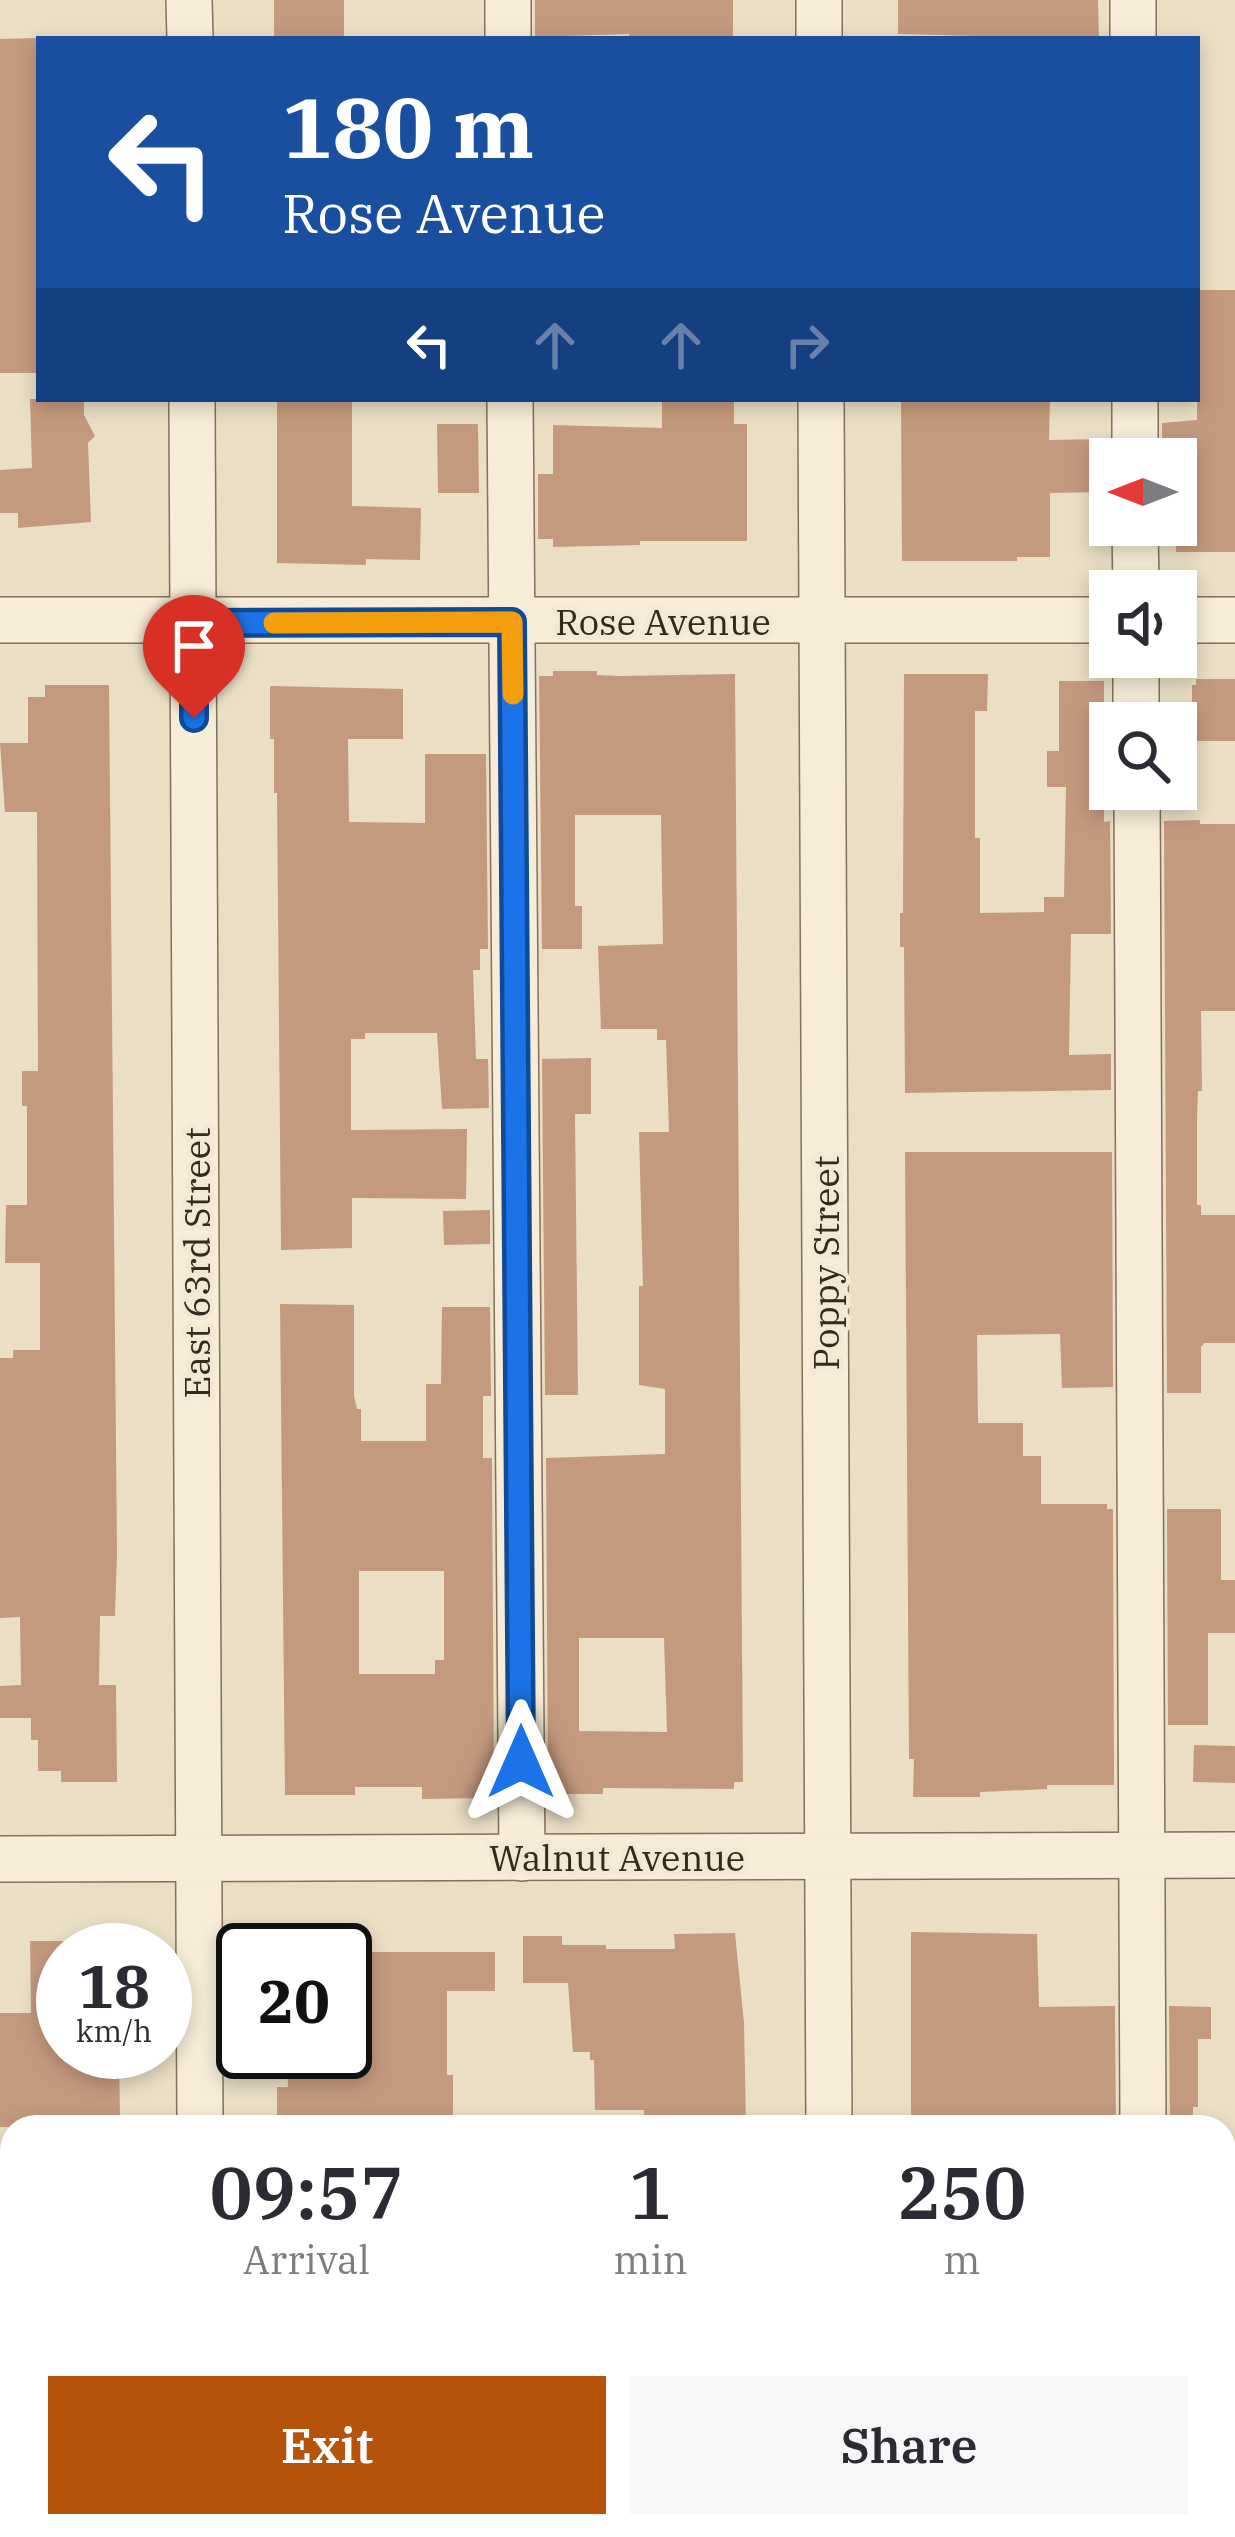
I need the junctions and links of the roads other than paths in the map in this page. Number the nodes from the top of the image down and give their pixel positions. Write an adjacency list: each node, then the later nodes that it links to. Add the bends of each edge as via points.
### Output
1 (190, 0): 5 (street)
2 (508, 0): 6 (street)
3 (819, 0): 7 (street)
4 (1133, 0): 8 (street)
5 (190, 36)
6 (508, 36)
7 (819, 36)
8 (1133, 36)
9 (192, 402): 20 (street, East 63rd Street)
10 (510, 402): 19 (street)
11 (821, 402): 15 (street, Poppy Street)
12 (1135, 402): 13 (street)
13 (1135, 438)
14 (0, 620): 20 (street, Rose Avenue)
15 (822, 620): 16 (street, Rose Avenue); 19 (street, Rose Avenue); 24 (street, Poppy Street)
16 (1089, 620)
17 (1197, 620): 18 (street)
18 (1235, 620)
19 (512, 622): 20 (street, Rose Avenue); 25 (street)
20 (194, 623): 27 (street, East 63rd Street)
21 (1137, 810): 22 (street)
22 (1141, 1855): 23 (street, Walnut Avenue); 24 (street, Walnut Avenue); 30 (street)
23 (1235, 1855)
24 (828, 1856): 25 (street, Walnut Avenue); 29 (street, Poppy Street)
25 (522, 1858): 27 (street, Walnut Avenue)
26 (0, 1859): 27 (street, Walnut Avenue)
27 (198, 1859): 28 (street, East 63rd Street)
28 (200, 2115)
29 (830, 2115)
30 (1142, 2115)

